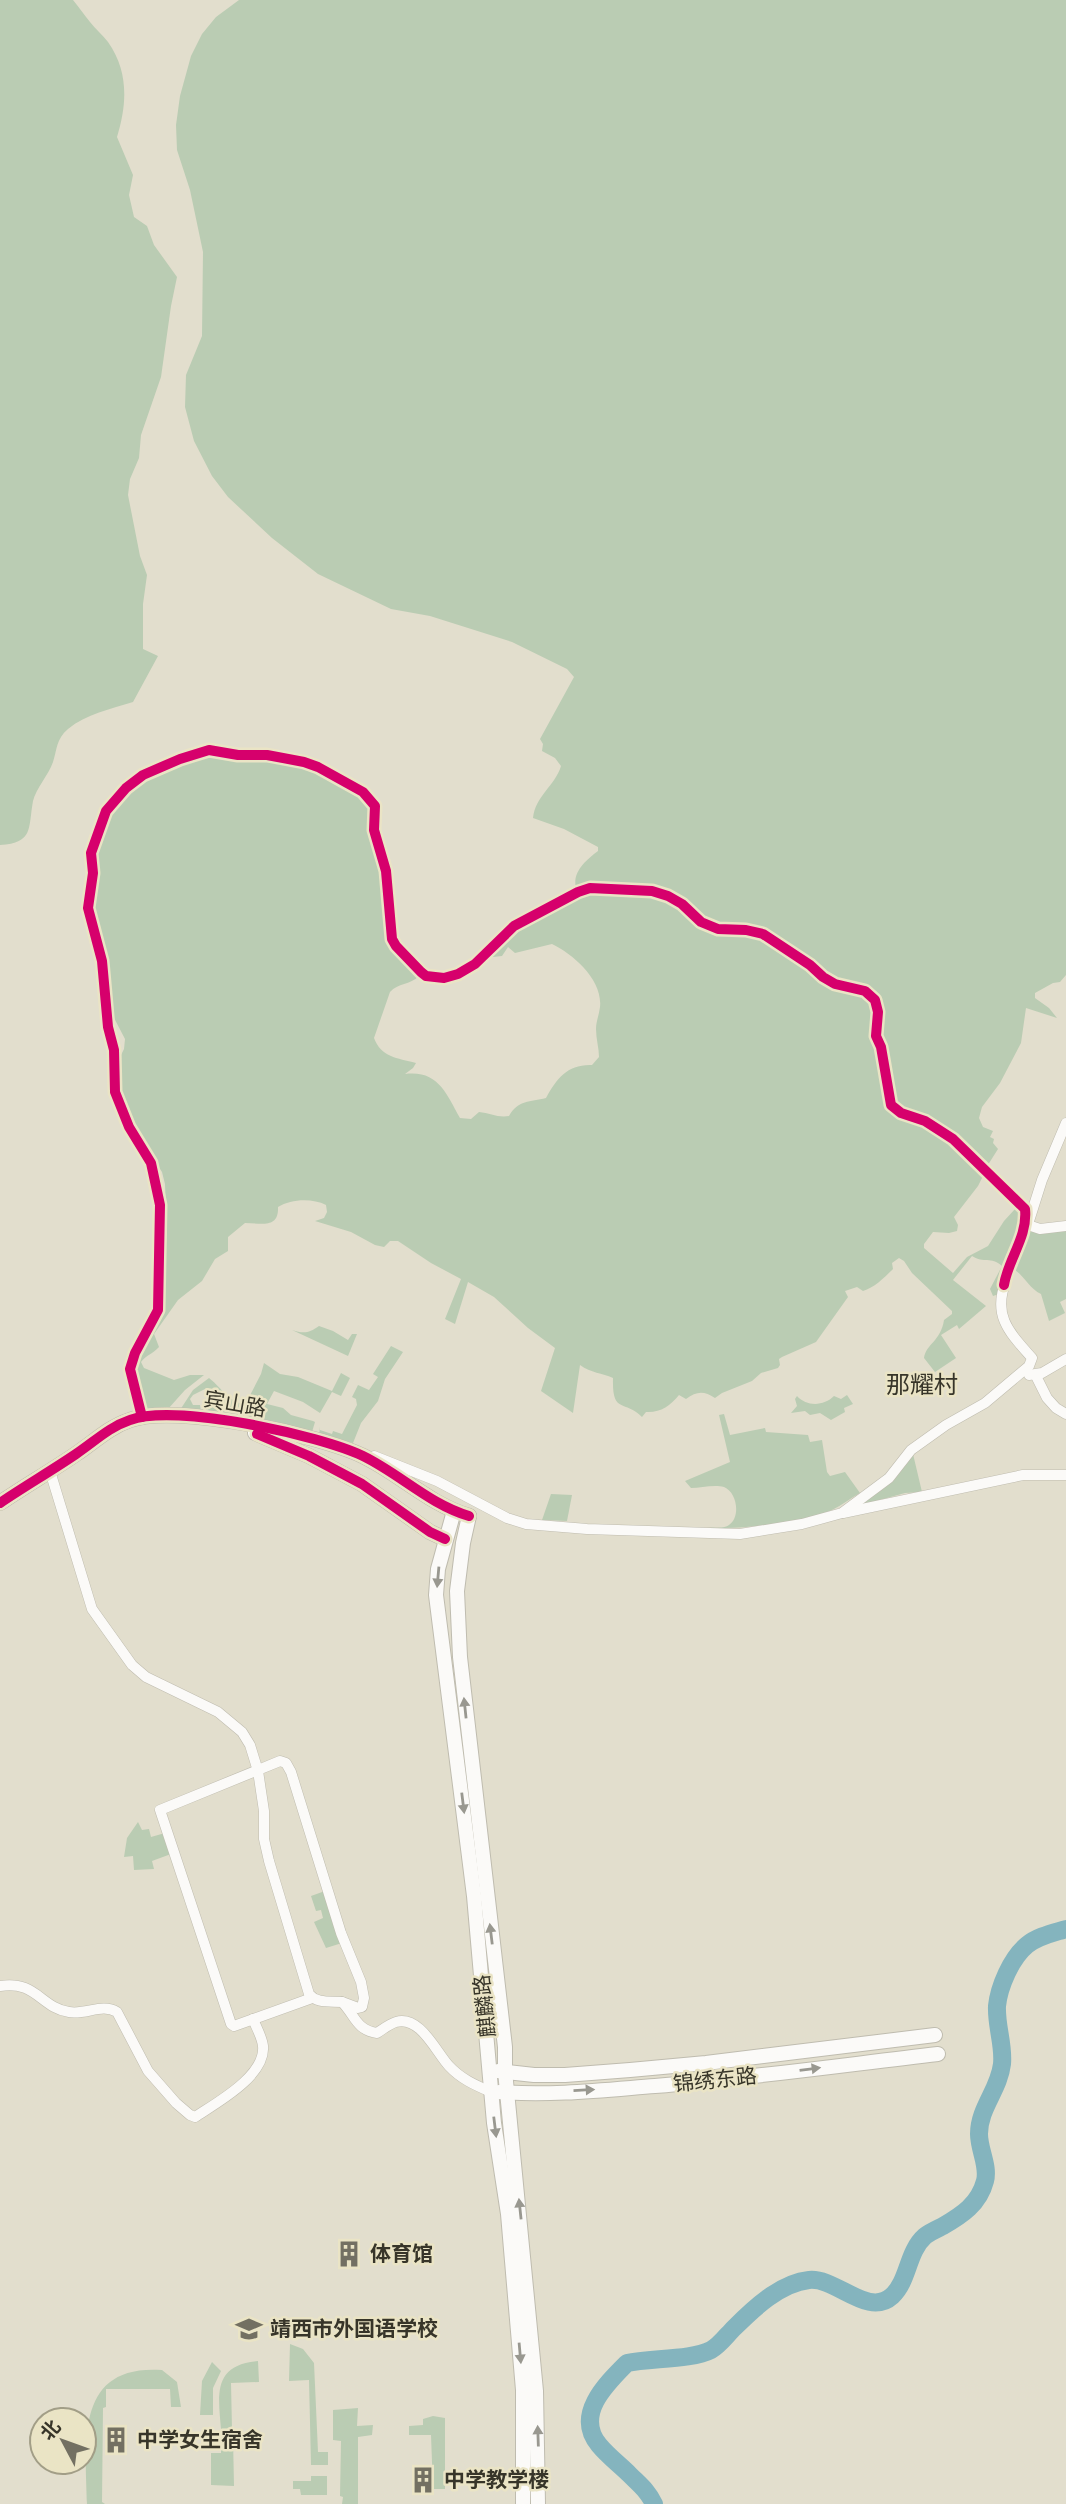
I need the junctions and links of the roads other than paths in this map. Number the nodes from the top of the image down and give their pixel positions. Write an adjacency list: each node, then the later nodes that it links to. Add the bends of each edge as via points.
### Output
1 (1066, 1123): 2 (street)
2 (1028, 1225): 3 (street, via 1040,1229); 4 (street)
3 (1066, 1226)
4 (1004, 1286): 6 (street, via 1007,1329 1031,1357); 9 (street, via 1021,1240 1025,1209 953,1139 891,1105 876,1036 878,1012 875,1000 865,991 835,984 763,934 718,929 701,922 668,896 590,888 514,926 458,974 426,976 392,939 386,871 374,830 375,806 367,795 304,762 209,750 143,775 126,788 106,811 91,853 88,908 102,961 114,1050 113,1083 129,1127 151,1163 160,1205 158,1310 130,1369)
5 (1066, 1359): 7 (street)
6 (1022, 1373): 7 (street); 15 (street, via 985,1403 911,1450 889,1478)
7 (1036, 1376): 8 (street, via 1047,1398)
8 (1066, 1414)
9 (142, 1417): 10 (main road, 宾山路, via 195,1417 307,1436); 12 (main road, 宾山路, via 111,1428)
10 (361, 1455): 15 (street, via 404,1467 508,1518 545,1527 740,1534); 16 (main road, 宾山路)
11 (1066, 1464): 13 (street)
12 (51, 1473): 14 (main road, 宾山路); 17 (main road, 宾山路, via 134,1424 172,1419 204,1423 243,1430 309,1456 380,1495); 18 (street, via 95,1615 139,1673 237,1725 250,1745)
13 (1060, 1474): 15 (street, via 1023,1475)
14 (4, 1500)
15 (842, 1513)
16 (462, 1514): 17 (main road, 麒麟路); 25 (main road, 麒麟路, one-way to 16, via 505,2047 460,1657 457,1591)
17 (445, 1539): 25 (main road, 麒麟路, one-way to 25, via 436,1595)
18 (258, 1771): 20 (street, via 268,1861); 21 (street, via 282,1761 291,1772 361,1982 362,2007); 22 (street, via 160,1810 230,2022 234,2026)
19 (0, 1986): 22 (street, via 22,1985 69,2012 103,2008 117,2012 148,2071 195,2117 235,2091 258,2064 263,2045)
20 (312, 1998): 21 (street); 22 (street)
21 (342, 2001): 26 (street, via 367,2032 377,2034 397,2021 416,2027 460,2077)
22 (253, 2019)
23 (935, 2035): 25 (main road, 锦绣东路, via 643,2069 565,2075)
24 (938, 2054): 27 (main road, 锦绣东路, one-way to 24, via 711,2081)
25 (498, 2071): 26 (main road, 麒麟路); 27 (main road, 麒麟路)
26 (491, 2092): 27 (main road, 锦绣东路); 28 (main road, 麒麟路, one-way to 28, via 508,2214 523,2390)
27 (508, 2093): 29 (main road, 麒麟路, one-way to 27, via 536,2390)
28 (523, 2504)
29 (538, 2504)

